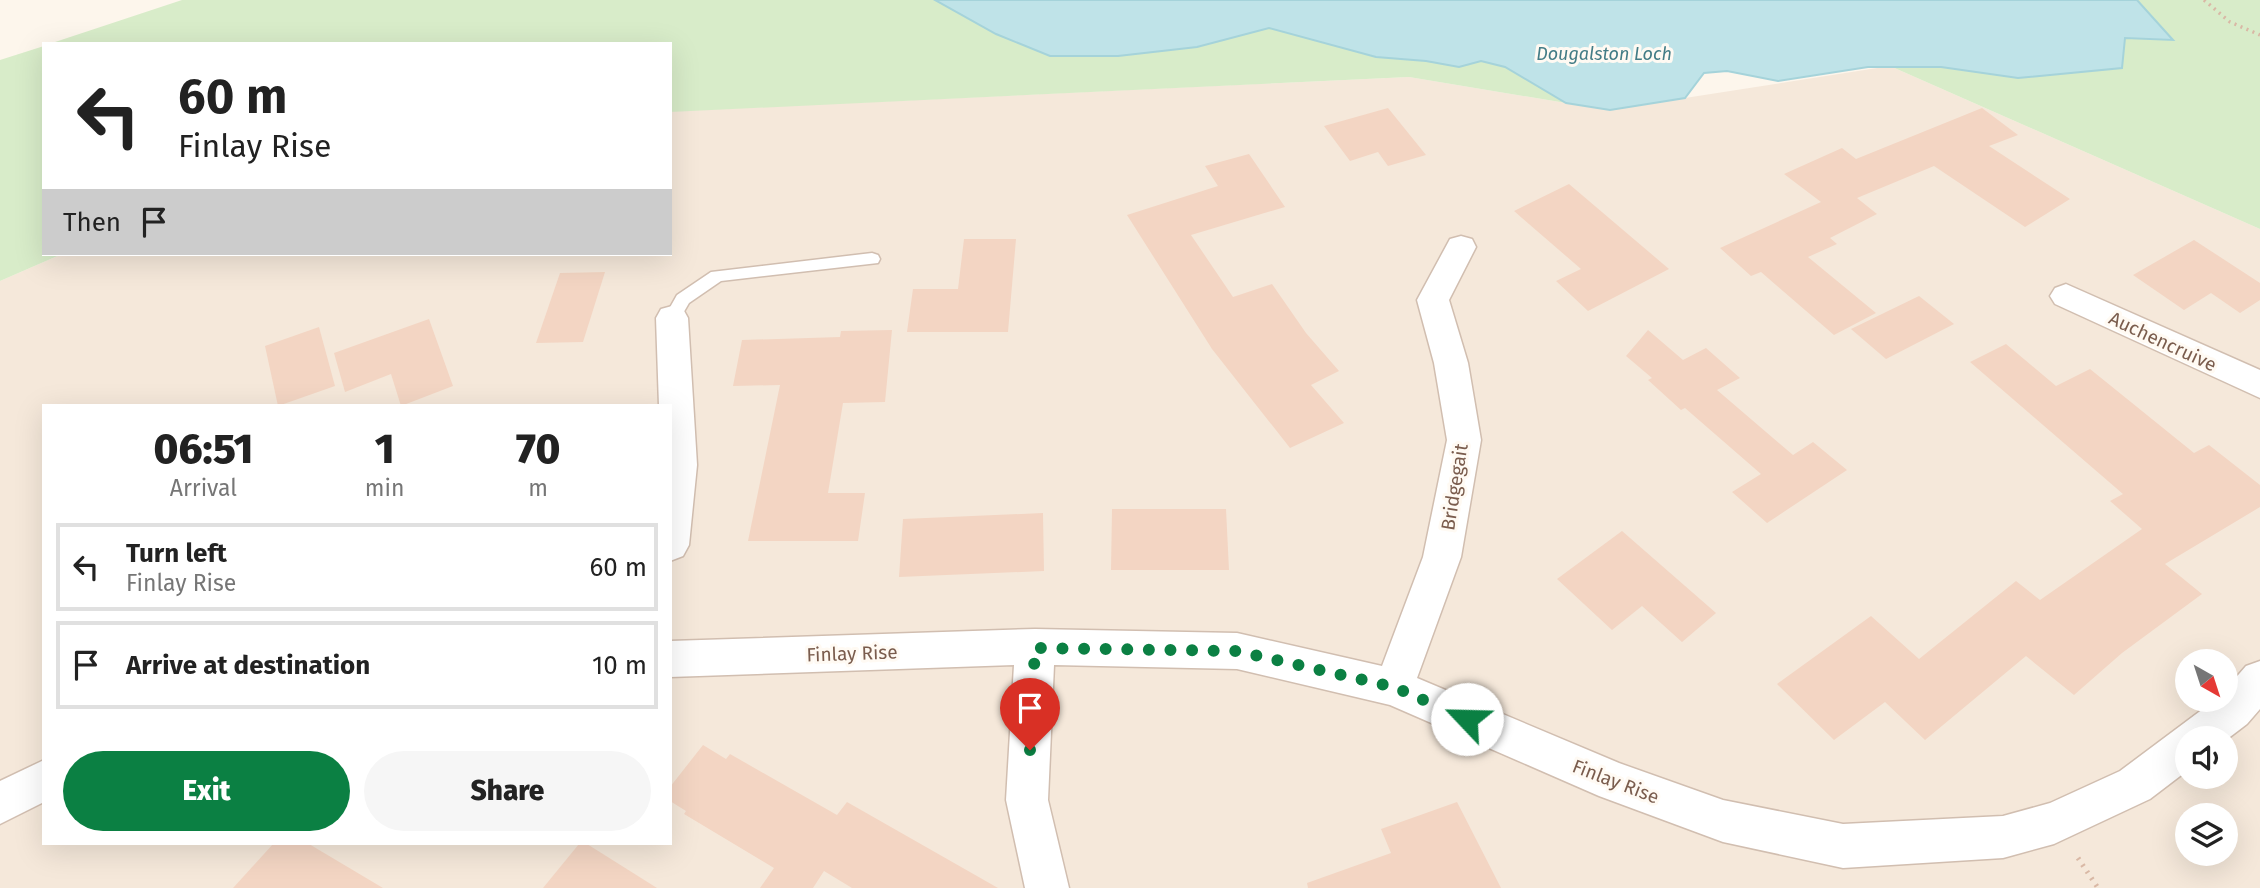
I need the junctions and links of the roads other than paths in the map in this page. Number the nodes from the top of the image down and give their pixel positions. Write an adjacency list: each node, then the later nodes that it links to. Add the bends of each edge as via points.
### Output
1 (1461, 247): 10 (street, Bridgegait, via 1433,300 1451,363 1464,440 1443,557)
2 (872, 259): 4 (lane, via 717,276 683,299)
3 (2066, 296): 5 (street, Auchencruive)
4 (672, 318): 6 (street, via 678,465)
5 (2260, 385)
6 (672, 525)
7 (1035, 648): 8 (street, Finlay Rise); 10 (street, Finlay Rise, via 1237,651); 15 (street, via 1027,800)
8 (672, 659)
9 (2260, 680): 11 (street, via 2233,711)
10 (1394, 687): 12 (street, Finlay Rise, via 1640,792 1723,821 1843,846 2003,837 2054,823 2135,785)
11 (2212, 726)
12 (2175, 755)
13 (42, 781): 14 (street)
14 (0, 803)
15 (1047, 888)

